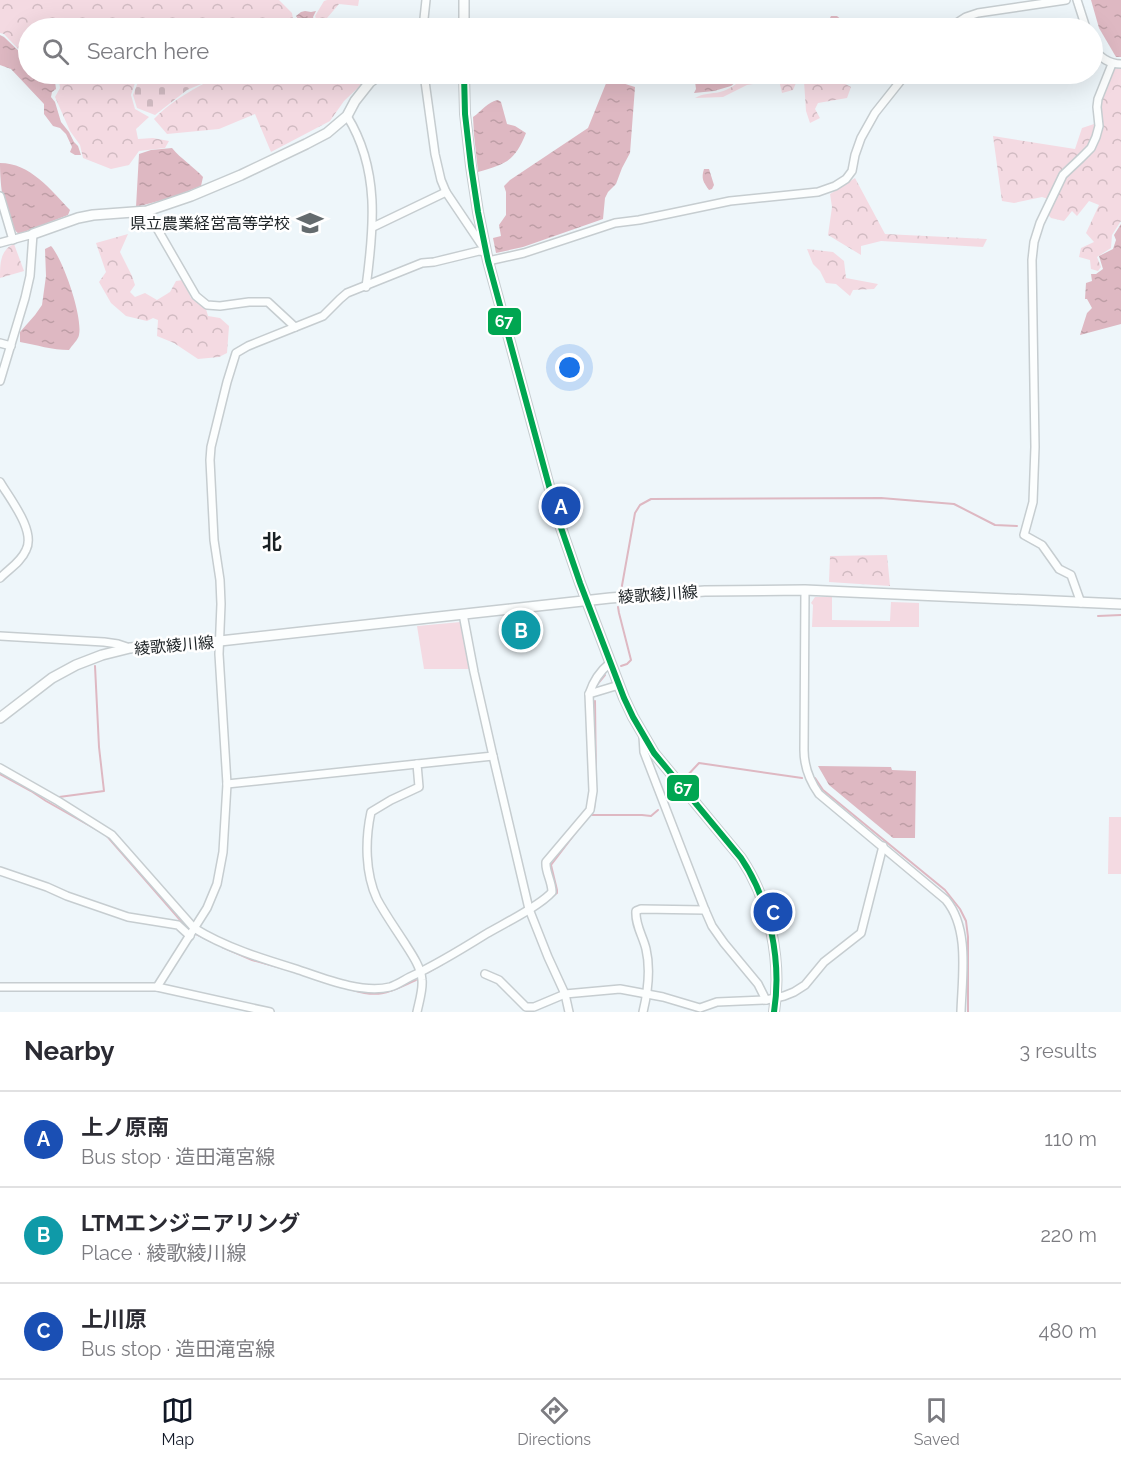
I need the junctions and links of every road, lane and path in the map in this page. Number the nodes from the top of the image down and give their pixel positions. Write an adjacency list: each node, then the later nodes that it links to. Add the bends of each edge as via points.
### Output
1 (426, 0): 5 (street)
2 (464, 0): 6 (main road)
3 (1066, 0): 7 (street)
4 (1077, 0): 8 (street)
5 (424, 18)
6 (464, 18)
7 (964, 18)
8 (1083, 18)
9 (1103, 58): 10 (street)
10 (1112, 64): 11 (street); 34 (street, via 1098,99 1096,137 1064,175 1040,223 1032,260 1034,469 1033,502 1024,535 1042,545 1059,569 1071,575)
11 (1121, 64)
12 (368, 84): 16 (main road)
13 (424, 84): 17 (street, via 435,154)
14 (464, 84): 24 (main road, via 471,166)
15 (898, 84): 24 (street, via 861,138 852,171 835,186 818,192 730,201 615,223 524,254)
16 (347, 116): 19 (main road, via 327,133 260,167); 20 (street, via 363,146 369,170)
17 (446, 192): 20 (street); 24 (street)
18 (0, 196): 22 (street)
19 (147, 211): 21 (main road, via 78,218); 26 (street, via 196,296 207,305 268,302)
20 (373, 226): 25 (street)
21 (33, 234): 22 (street); 28 (street, via 30,276)
22 (13, 240): 23 (street)
23 (0, 243)
24 (487, 256): 25 (street, via 479,251 422,263); 33 (main road, via 555,508)
25 (366, 286): 26 (street, via 347,293 323,316)
26 (295, 327): 38 (street, via 236,353 214,436 210,460 220,580)
27 (0, 343): 28 (street)
28 (11, 346): 29 (street)
29 (0, 381)
30 (0, 482): 31 (street, via 28,537 20,560)
31 (0, 578)
32 (805, 590): 33 (main road, 綾歌綾川線, via 705,591); 34 (main road, 綾歌綾川線); 51 (street, via 807,772 819,794)
33 (587, 601): 36 (main road, 綾歌綾川線); 42 (main road)
34 (1081, 603): 35 (main road, 綾歌綾川線)
35 (1121, 604)
36 (463, 614): 38 (main road, 綾歌綾川線); 47 (street)
37 (0, 636): 39 (street)
38 (220, 641): 40 (main road, 綾歌綾川線); 50 (street)
39 (104, 642): 40 (street); 41 (street)
40 (130, 648): 41 (main road, 綾歌綾川線)
41 (102, 655): 45 (main road, 綾歌綾川線, via 52,678)
42 (610, 663): 43 (main road); 44 (street, via 592,684)
43 (619, 685): 44 (street); 46 (main road)
44 (589, 694): 53 (street, via 593,791 590,810 546,862 552,892)
45 (0, 718)
46 (643, 736): 54 (street, via 644,752); 63 (main road, via 751,872 774,945 777,971)
47 (493, 756): 48 (street); 53 (street)
48 (417, 764): 50 (street); 57 (street, via 419,786 371,812 367,860 378,900)
49 (0, 768): 55 (street, via 112,835)
50 (227, 784): 55 (street, via 217,884)
51 (883, 846): 63 (street, via 861,933 824,962 805,985); 69 (street, via 946,900 956,915 963,941)
52 (0, 872): 56 (street, via 128,917 178,925)
53 (529, 909): 57 (street); 61 (street)
54 (705, 910): 62 (street, via 636,912 646,950); 63 (street, via 718,934)
55 (194, 928): 56 (street); 57 (street, via 260,958 351,986 391,987)
56 (190, 936): 60 (street)
57 (420, 973): 65 (street)
58 (485, 974): 61 (street, via 499,980 526,1007)
59 (0, 987): 60 (street)
60 (158, 987): 64 (street)
61 (565, 994): 62 (street, via 620,989); 66 (street)
62 (648, 994): 63 (street, via 700,1008 717,1002); 67 (street)
63 (771, 999): 68 (main road)
64 (270, 1012)
65 (417, 1012)
66 (569, 1012)
67 (643, 1012)
68 (774, 1012)
69 (961, 1012)

